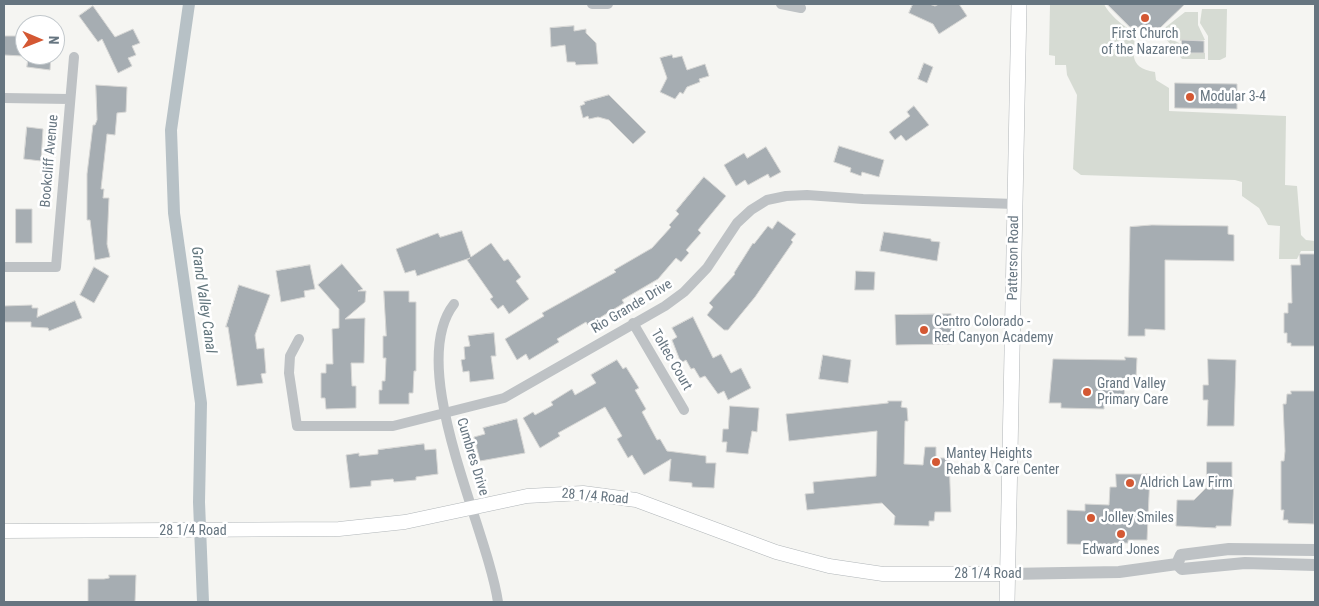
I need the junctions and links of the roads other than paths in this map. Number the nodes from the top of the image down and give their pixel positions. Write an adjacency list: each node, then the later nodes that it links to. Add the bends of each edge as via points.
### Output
1 (592, 4): 2 (street)
2 (608, 4)
3 (781, 4): 5 (street)
4 (1019, 4): 9 (main road, Patterson Road)
5 (801, 8)
6 (74, 57): 8 (street, Bookcliff Avenue)
7 (4, 98): 8 (street)
8 (69, 99): 10 (street, Bookcliff Avenue, via 56,268)
9 (1015, 204): 12 (street, Rio Grande Drive, via 807,195 768,200 736,223 707,268 684,292); 21 (main road, Patterson Road)
10 (4, 267)
11 (454, 304): 15 (street, Cumbres Drive, via 446,315 440,335 440,394)
12 (633, 323): 14 (street, Toltec Court); 15 (street, Rio Grande Drive, via 504,398)
13 (299, 339): 15 (street, Rio Grande Drive, via 290,356 289,373 297,426 393,426)
14 (684, 410)
15 (444, 414): 16 (street, Cumbres Drive)
16 (473, 508): 17 (main road, 28 1/4 Road, via 365,527 303,531); 21 (main road, 28 1/4 Road, via 548,494 600,494 657,507 768,549 829,566 883,574); 22 (street, Cumbres Drive, via 493,572)
17 (4, 531)
18 (1315, 550): 19 (street, 28 1/4 Road, via 1209,550 1182,555)
19 (1177, 564): 20 (street, 28 1/4 Road, via 1182,569 1245,563); 21 (street, 28 1/4 Road, via 1119,572)
20 (1315, 565)
21 (1008, 574): 23 (main road, Patterson Road)
22 (498, 602)
23 (1007, 602)

